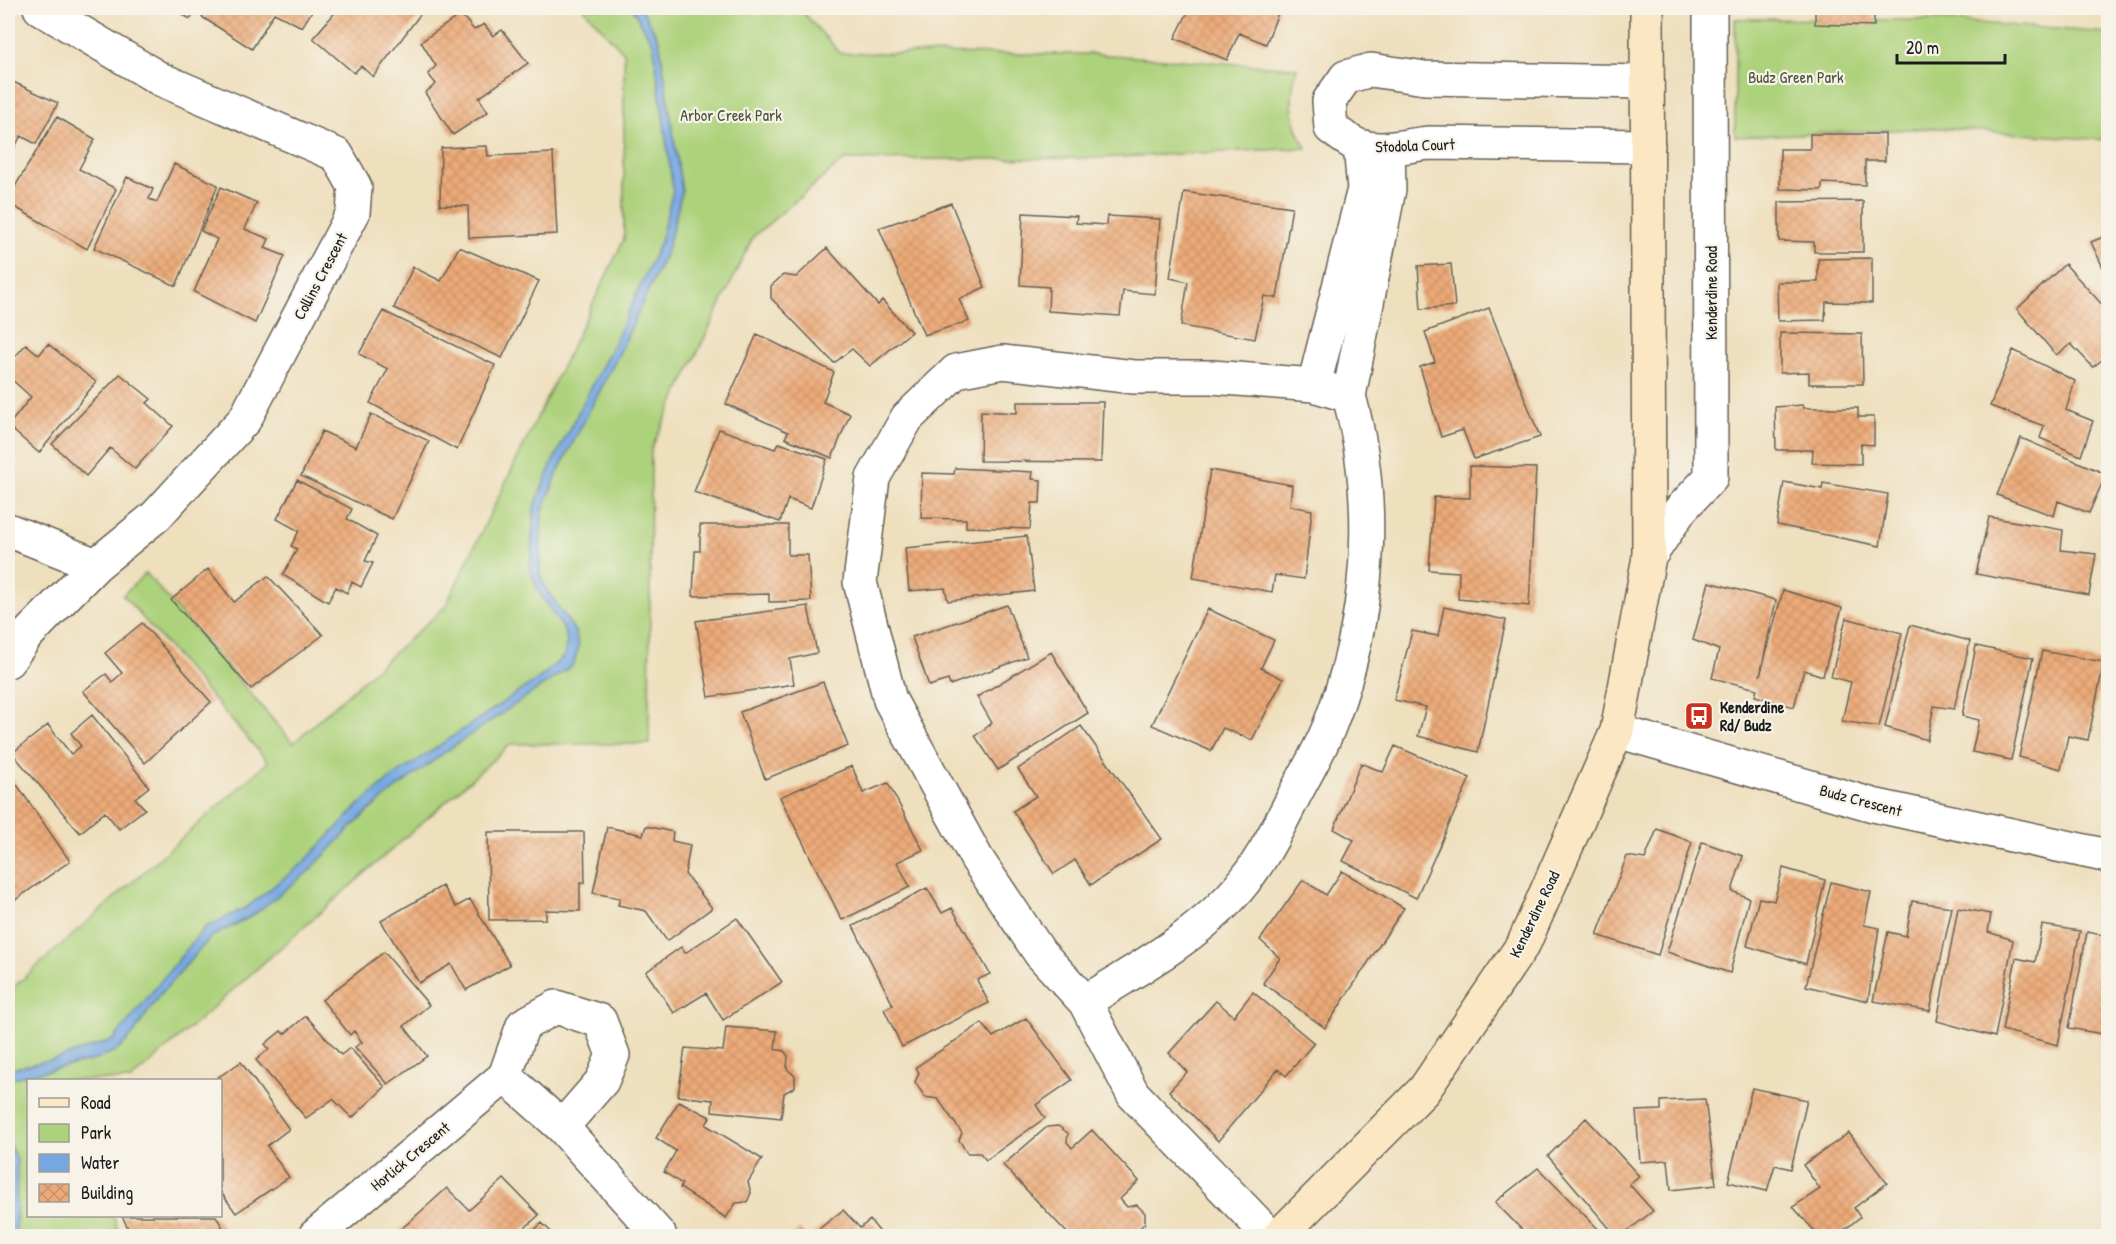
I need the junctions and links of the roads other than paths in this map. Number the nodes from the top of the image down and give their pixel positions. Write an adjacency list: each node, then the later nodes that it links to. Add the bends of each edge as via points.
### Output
1 (40, 8): 11 (street, Collins Crescent, via 160,79 337,154 355,187 352,213 245,419 156,516)
2 (1647, 8): 4 (street, Kenderdine Road)
3 (1710, 8): 10 (street, Kenderdine Road, via 1711,477 1681,509)
4 (1647, 82): 5 (street, Kenderdine Road); 6 (street, Stodola Court, via 1425,78 1371,70 1346,77 1329,101 1331,128)
5 (1648, 146): 6 (street, Stodola Court, via 1431,142); 10 (street, Kenderdine Road)
6 (1374, 148): 7 (street); 8 (street, via 1389,189)
7 (1314, 385): 8 (street); 15 (street, via 1212,377 1134,377 1003,362 956,371 907,418 873,478 860,582 890,700 977,859 1040,953)
8 (1349, 396): 15 (street, via 1358,429 1367,506 1365,569 1353,654 1329,728 1265,854 1230,899 1185,938)
9 (9, 534): 11 (street)
10 (1649, 557): 13 (street, Kenderdine Road)
11 (96, 565): 12 (street, Collins Crescent, via 27,635)
12 (8, 661)
13 (1617, 731): 14 (street, Budz Crescent, via 1873,805); 21 (street, Kenderdine Road, via 1524,943 1424,1090)
14 (2108, 852)
15 (1085, 1002): 20 (street, via 1132,1094)
16 (506, 1076): 17 (street); 17 (street, via 523,1025 556,1007 600,1021 613,1055 602,1081); 18 (street, Horlick Crescent)
17 (562, 1127): 19 (street)
18 (315, 1236)
19 (660, 1236)
20 (1270, 1236)
21 (1279, 1236)

